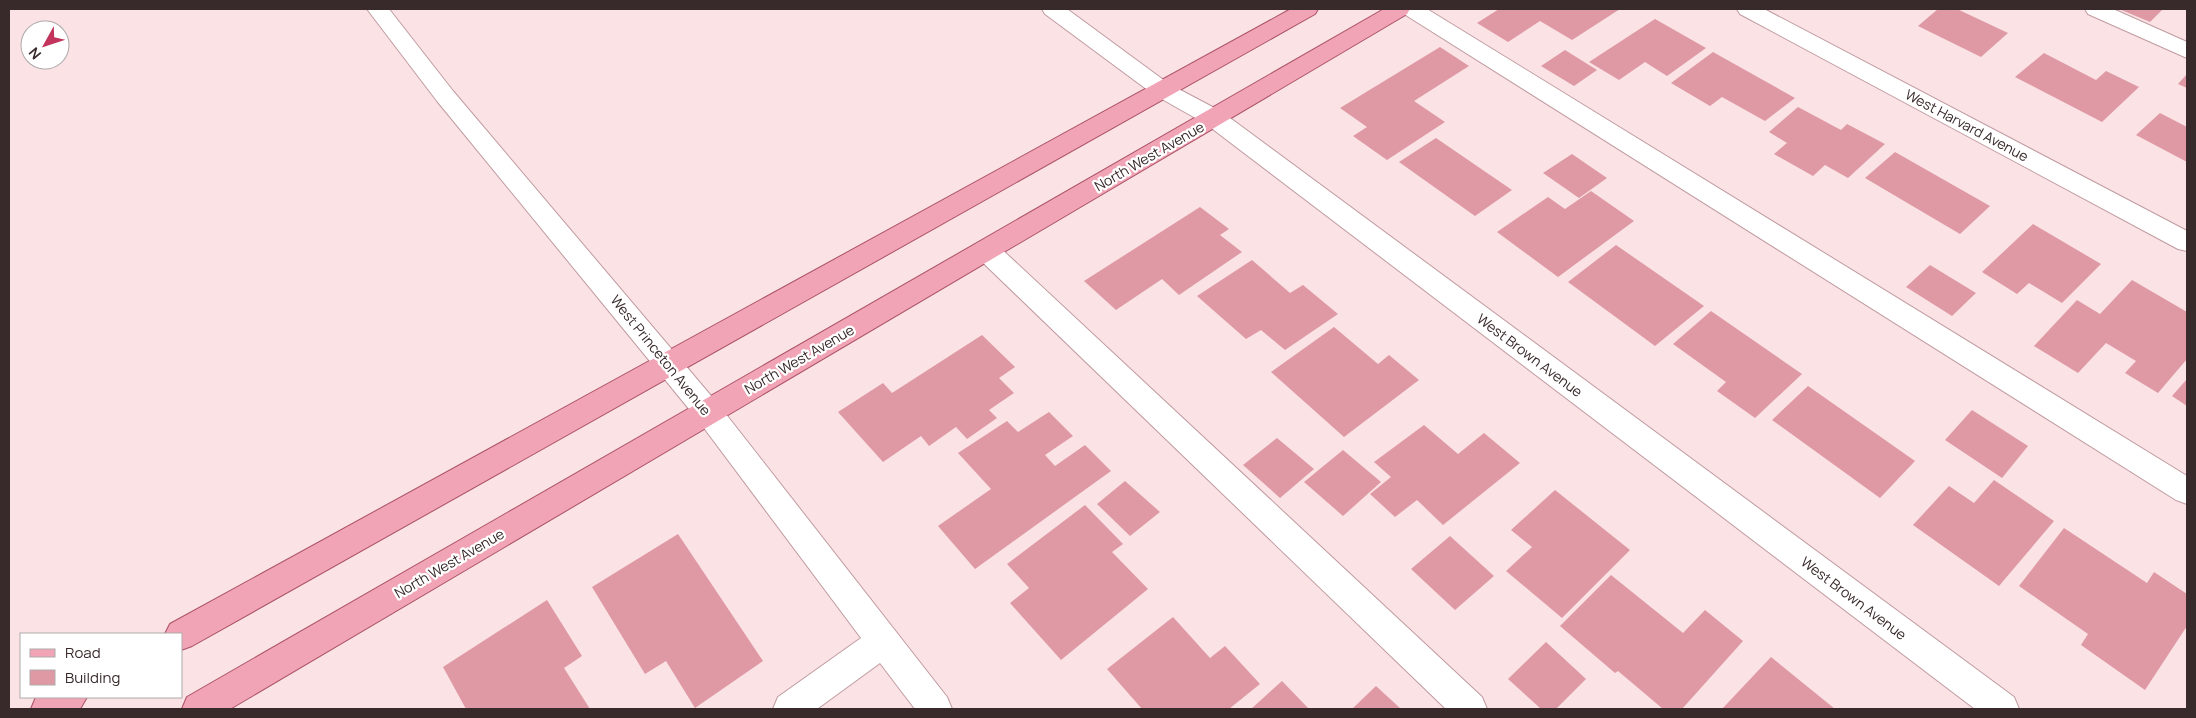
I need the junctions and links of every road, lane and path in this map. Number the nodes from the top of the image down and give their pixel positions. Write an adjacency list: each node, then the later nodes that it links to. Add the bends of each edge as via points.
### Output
1 (378, 9): 13 (street, West Princeton Avenue, via 445,96)
2 (1053, 9): 9 (street, West Brown Avenue)
3 (1307, 9): 9 (main road)
4 (1399, 9): 10 (main road, North West Avenue)
5 (1412, 9): 15 (street)
6 (1748, 9): 11 (street, West Harvard Avenue)
7 (2096, 9): 8 (street)
8 (2187, 51)
9 (1161, 89): 10 (street, West Brown Avenue); 13 (main road)
10 (1214, 118): 12 (main road, North West Avenue); 24 (street, West Brown Avenue)
11 (2187, 242)
12 (986, 250): 14 (main road, North West Avenue); 23 (street)
13 (668, 363): 14 (street, West Princeton Avenue); 16 (main road)
14 (708, 412): 17 (street, West Princeton Avenue); 20 (main road, North West Avenue)
15 (2187, 491)
16 (182, 634)
17 (883, 642): 21 (street); 22 (street, West Princeton Avenue)
18 (68, 698): 19 (main road)
19 (48, 709)
20 (199, 709)
21 (790, 709)
22 (935, 709)
23 (1470, 709)
24 (2002, 709)

